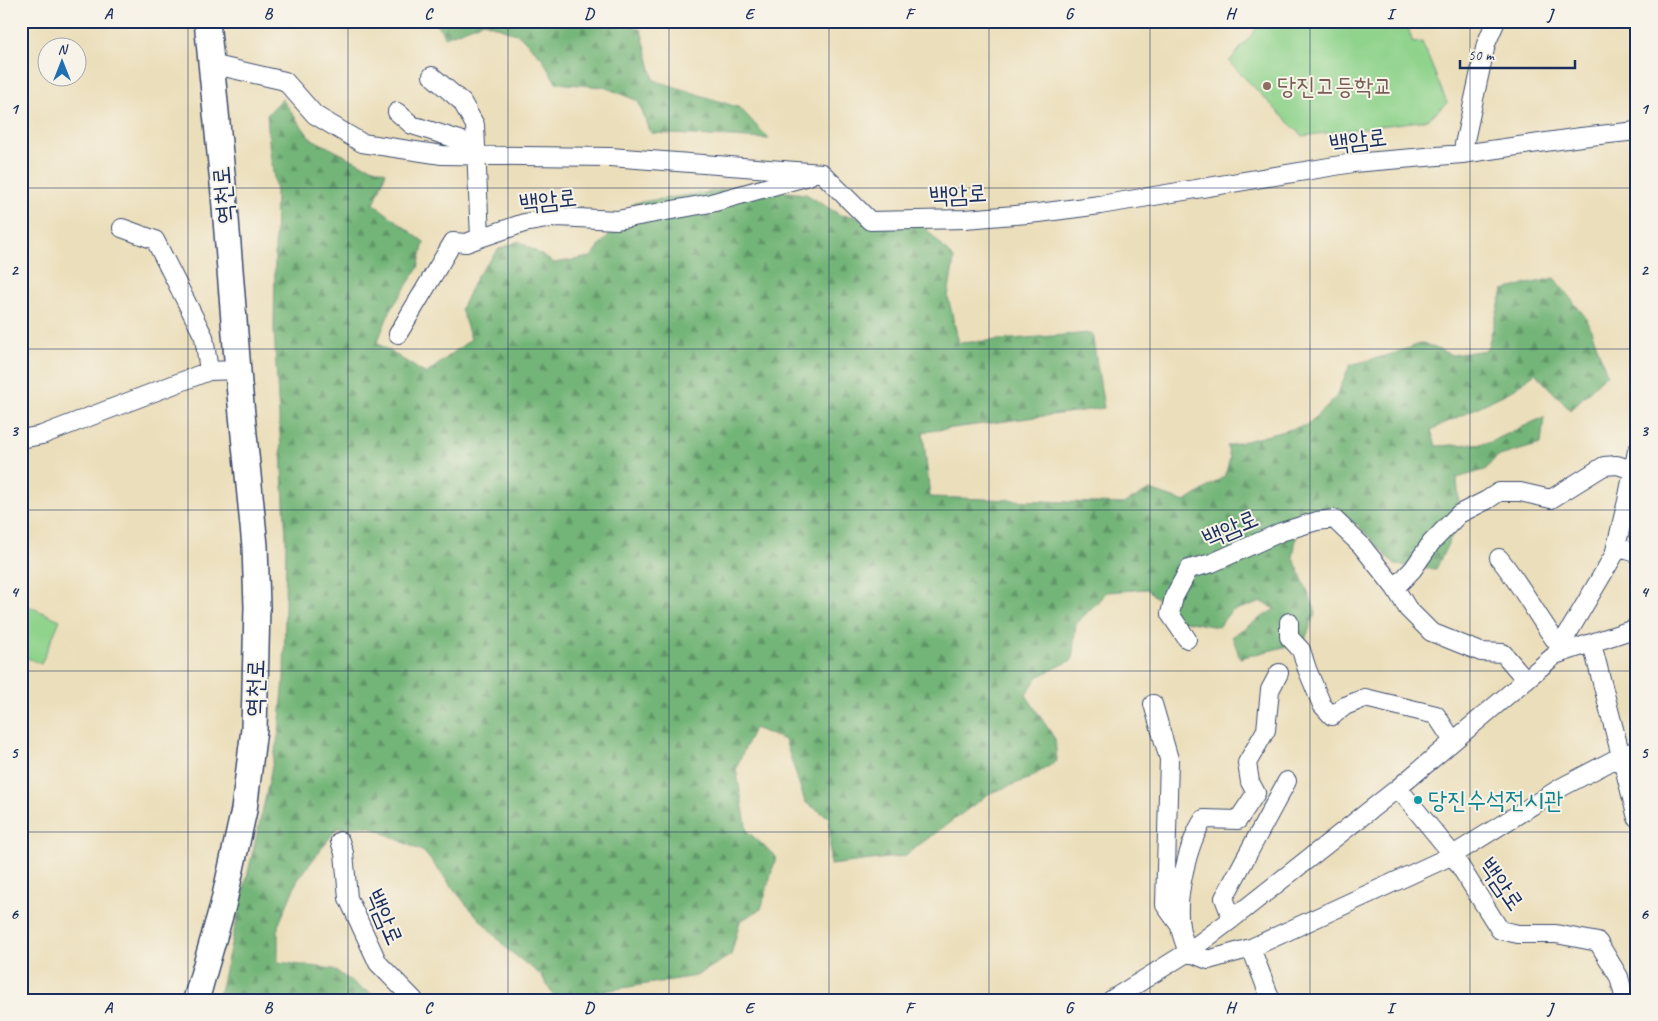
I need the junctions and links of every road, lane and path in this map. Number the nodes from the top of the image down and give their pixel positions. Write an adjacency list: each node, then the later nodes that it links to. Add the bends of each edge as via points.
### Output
1 (207, 21): 3 (street, 역천로)
2 (1496, 21): 7 (street, via 1486,44)
3 (211, 64): 8 (street, via 285,80 315,115 362,143 442,155); 14 (street, 역천로)
4 (432, 76): 8 (street, via 462,102 475,126)
5 (397, 112): 8 (street, via 412,125 460,140)
6 (1637, 131): 7 (street, 백암로)
7 (1462, 154): 9 (street, 백암로, via 1353,163 1100,205 965,219 870,221)
8 (477, 156): 9 (street, via 610,157); 11 (street)
9 (822, 173): 11 (street, 백암로, via 711,204 617,220 558,217 524,223)
10 (122, 228): 13 (street, via 155,240 204,337)
11 (480, 238): 12 (street, 백암로, via 466,243 453,242)
12 (398, 334)
13 (209, 370): 14 (street); 15 (street, via 42,435)
14 (238, 370): 41 (street, 역천로, via 255,546 254,729 236,851)
15 (21, 438)
16 (1637, 451): 17 (street)
17 (1633, 470): 18 (street); 21 (street, via 1617,465 1604,466 1551,499 1520,492 1499,492 1459,514)
18 (1616, 547): 19 (street); 26 (street)
19 (1637, 553)
20 (1499, 558): 26 (street, via 1512,573)
21 (1395, 588): 24 (street, 백암로, via 1361,545 1334,519 1317,521 1189,569 1174,597 1170,614); 28 (street, 백암로, via 1408,609 1430,632 1481,652 1503,652)
22 (1289, 622): 30 (street, via 1289,637 1301,650 1322,705 1332,716 1345,706 1365,698 1436,715)
23 (1637, 628): 25 (street)
24 (1187, 639)
25 (1592, 644): 26 (street); 31 (street)
26 (1557, 651): 28 (street)
27 (1279, 673): 38 (street, via 1270,690 1266,730 1247,763 1250,782 1256,793 1238,820 1204,819 1198,829 1181,884)
28 (1526, 680): 30 (street)
29 (1153, 704): 38 (street, via 1169,759 1165,905)
30 (1453, 741): 33 (street)
31 (1629, 753): 34 (street); 36 (street, via 1562,787)
32 (1287, 781): 37 (street, via 1224,898)
33 (1398, 788): 36 (street, 백암로); 37 (street)
34 (1637, 818)
35 (340, 841): 42 (street, 백암로, via 348,898 378,963)
36 (1453, 855): 39 (street); 45 (street, 백암로, via 1500,930 1518,934 1556,934 1598,942 1619,977)
37 (1232, 919): 40 (street)
38 (1180, 926): 40 (street)
39 (1251, 948): 40 (street, via 1208,960); 44 (street)
40 (1188, 952): 43 (street)
41 (196, 1000)
42 (414, 1000)
43 (1111, 1000)
44 (1271, 1000)
45 (1625, 1000)

